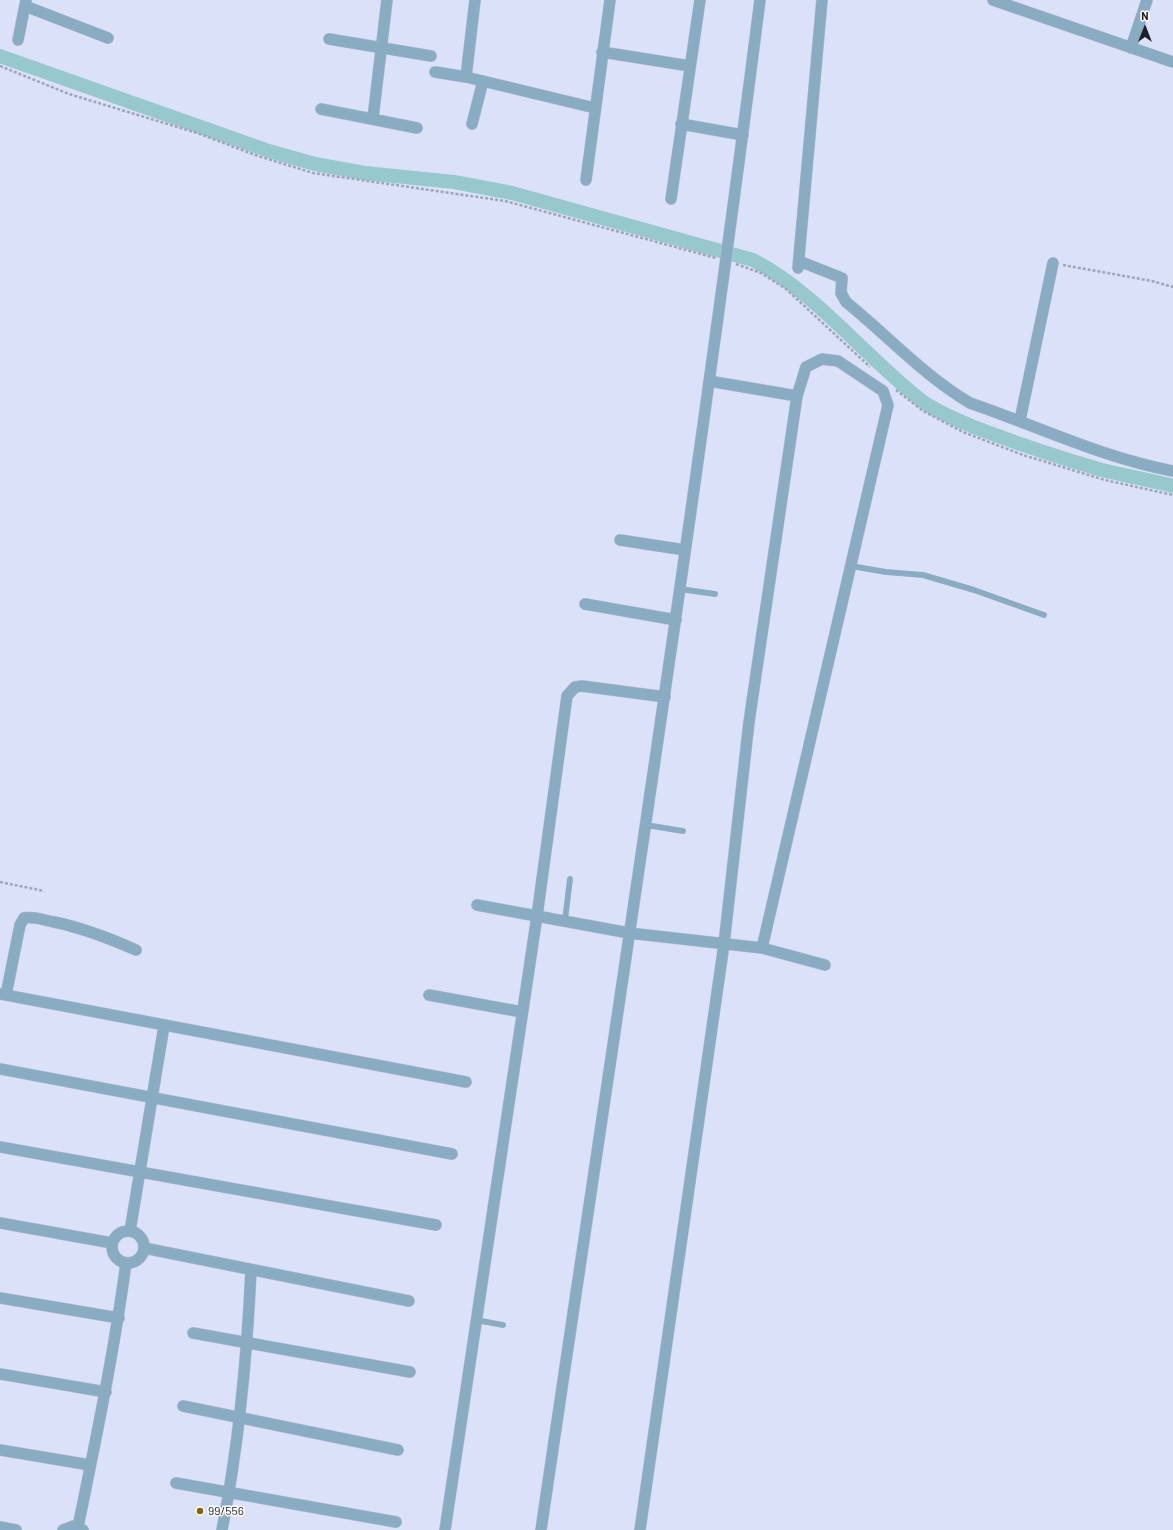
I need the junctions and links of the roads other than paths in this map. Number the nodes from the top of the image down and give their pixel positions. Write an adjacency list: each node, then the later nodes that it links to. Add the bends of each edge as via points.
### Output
1 (387, 0): 13 (street)
2 (475, 0): 20 (street)
3 (610, 0): 15 (street)
4 (700, 0): 18 (street)
5 (760, 0): 28 (street)
6 (822, 0): 34 (street, via 798,264 842,278 841,293 846,302 951,392 970,403)
7 (993, 0): 14 (street)
8 (1147, 0): 14 (street)
9 (25, 3): 10 (street); 12 (street)
10 (108, 38)
11 (329, 39): 13 (street)
12 (18, 40)
13 (382, 47): 16 (street); 24 (street)
14 (1130, 48): 17 (street)
15 (602, 52): 18 (street); 22 (street)
16 (431, 56)
17 (1173, 62)
18 (690, 66): 26 (street)
19 (435, 72): 20 (street)
20 (466, 77): 21 (street)
21 (483, 81): 22 (street); 25 (street)
22 (595, 108): 29 (street)
23 (321, 109): 24 (street)
24 (373, 118): 27 (street)
25 (472, 124)
26 (681, 124): 28 (street); 30 (street)
27 (417, 128)
28 (743, 135): 32 (street)
29 (586, 180)
30 (671, 199)
31 (1053, 263): 34 (street)
32 (709, 381): 33 (street); 37 (street)
33 (796, 396): 38 (street, via 806,367 822,359 838,361 883,391 887,398 888,405); 52 (street, via 750,722)
34 (1020, 420): 35 (street, via 1105,453 1150,467)
35 (1173, 471)
36 (620, 540): 37 (street)
37 (685, 550): 39 (street)
38 (851, 566): 42 (lane, via 923,575); 53 (street)
39 (680, 589): 40 (lane); 43 (street)
40 (715, 594)
41 (585, 604): 43 (street)
42 (1044, 615)
43 (676, 620): 44 (street)
44 (665, 697): 45 (street); 49 (street, via 582,686 575,687 567,696)
45 (646, 825): 46 (lane); 51 (street)
46 (683, 831)
47 (570, 879): 50 (lane)
48 (477, 905): 49 (street)
49 (537, 916): 50 (street); 58 (street)
50 (564, 920): 51 (street)
51 (629, 933): 52 (street); 97 (street)
52 (724, 944): 53 (street); 98 (street)
53 (762, 948): 55 (street)
54 (136, 950): 56 (street, via 80,928 32,917 24,918 20,925)
55 (825, 965)
56 (3, 995): 59 (street)
57 (429, 995): 58 (street)
58 (522, 1012): 76 (street)
59 (164, 1026): 61 (street); 62 (street)
60 (0, 1069): 62 (street)
61 (466, 1082)
62 (152, 1096): 64 (street); 65 (street)
63 (0, 1146): 65 (street)
64 (452, 1154)
65 (139, 1172): 67 (street); 68 (street)
66 (0, 1223): 69 (street)
67 (436, 1225)
68 (130, 1231): 69 (street, via 117,1235); 70 (street, via 140,1237)
69 (112, 1243): 71 (street, via 116,1258)
70 (144, 1248): 71 (street, via 136,1261); 72 (street)
71 (126, 1262): 75 (street)
72 (251, 1270): 74 (street); 79 (street)
73 (0, 1298): 75 (street)
74 (409, 1301)
75 (118, 1318): 82 (street)
76 (476, 1320): 77 (lane); 96 (street)
77 (503, 1325)
78 (194, 1333): 79 (street)
79 (248, 1342): 80 (street); 84 (street)
80 (410, 1372)
81 (0, 1374): 82 (street)
82 (106, 1392): 87 (street)
83 (183, 1406): 84 (street)
84 (240, 1419): 86 (street); 89 (street)
85 (0, 1450): 87 (street)
86 (398, 1450)
87 (90, 1465): 92 (street)
88 (176, 1483): 89 (street)
89 (229, 1493): 90 (street); 95 (street)
90 (396, 1522)
91 (0, 1527): 93 (street)
92 (81, 1528): 94 (street, via 68,1527)
93 (16, 1530)
94 (63, 1530)
95 (222, 1530)
96 (445, 1530)
97 (541, 1530)
98 (640, 1530)

